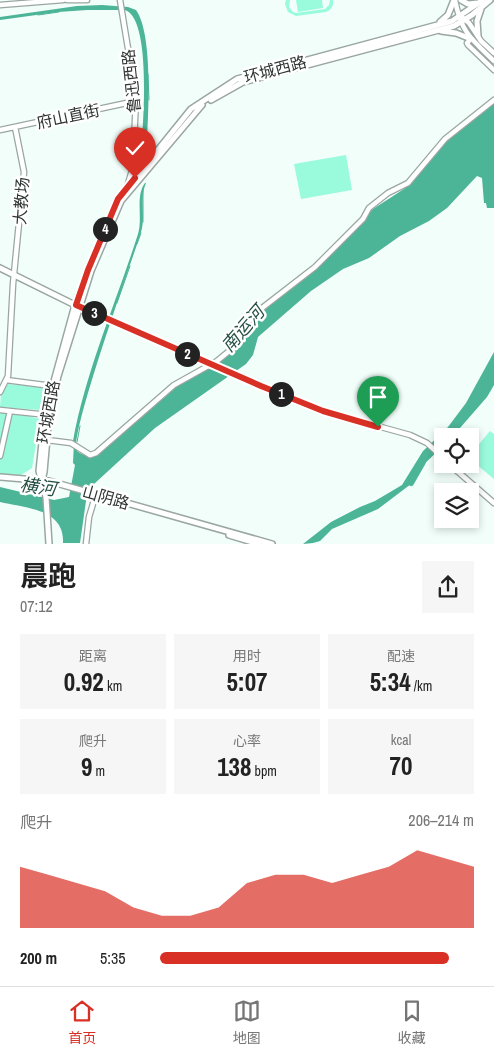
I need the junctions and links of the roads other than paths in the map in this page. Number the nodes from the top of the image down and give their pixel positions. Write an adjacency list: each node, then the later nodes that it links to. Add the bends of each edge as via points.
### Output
1 (63, 0): 9 (street)
2 (68, 0): 3 (street)
3 (87, 0)
4 (120, 0): 20 (street, 鲁迅西路)
5 (455, 0): 12 (street); 13 (main road, via 445,20)
6 (461, 0): 7 (main road, via 474,4)
7 (483, 0): 11 (main road)
8 (490, 0): 10 (main road)
9 (0, 5)
10 (482, 7): 11 (main road); 14 (main road, via 477,21)
11 (471, 13): 12 (main road, 环城西路)
12 (462, 19): 13 (main road, 环城西路, via 454,26); 14 (street); 15 (street)
13 (433, 29): 15 (main road); 24 (main road, 环城西路, via 243,82 200,107)
14 (478, 36): 16 (street)
15 (471, 39): 17 (street); 18 (street, via 468,45)
16 (494, 53)
17 (494, 61)
18 (494, 70)
19 (494, 100): 35 (street, via 445,140 408,183 369,208 363,220 315,267 253,316 228,352 217,361 174,385 96,453 90,455 71,443)
20 (136, 101): 21 (street, 府山直街); 23 (street, 鲁迅西路)
21 (15, 127): 22 (street, 府山直街); 27 (street, 大教场, via 24,172)
22 (0, 130)
23 (133, 156): 24 (street); 25 (street, 鲁迅西路, via 131,176)
24 (149, 164): 25 (main road, 环城西路); 28 (main road, 环城西路, via 122,201)
25 (125, 190): 28 (main road, 环城西路, via 118,199 88,270)
26 (0, 268): 27 (main road)
27 (15, 275): 28 (main road); 29 (street, 大教场)
28 (77, 306): 30 (main road, 环城西路); 34 (main road, 环城西路); 36 (street, bridge, via 323,411 410,435)
29 (6, 380): 30 (street); 31 (street)
30 (52, 386): 34 (main road, 环城西路)
31 (1, 387)
32 (0, 410): 33 (street)
33 (10, 411): 34 (street); 37 (street)
34 (47, 414): 35 (main road, 环城西路); 40 (main road, 环城西路, via 39,471)
35 (47, 440): 40 (main road, 环城西路)
36 (434, 450)
37 (0, 456)
38 (459, 473): 43 (street)
39 (0, 477): 40 (main road)
40 (42, 480): 41 (main road, 山阴路); 44 (main road)
41 (90, 494): 42 (main road, 山阴路); 47 (main road, 山阴路)
42 (95, 497): 45 (street); 46 (main road, 山阴路)
43 (494, 503)
44 (50, 544)
45 (86, 544)
46 (259, 544)
47 (272, 544)

